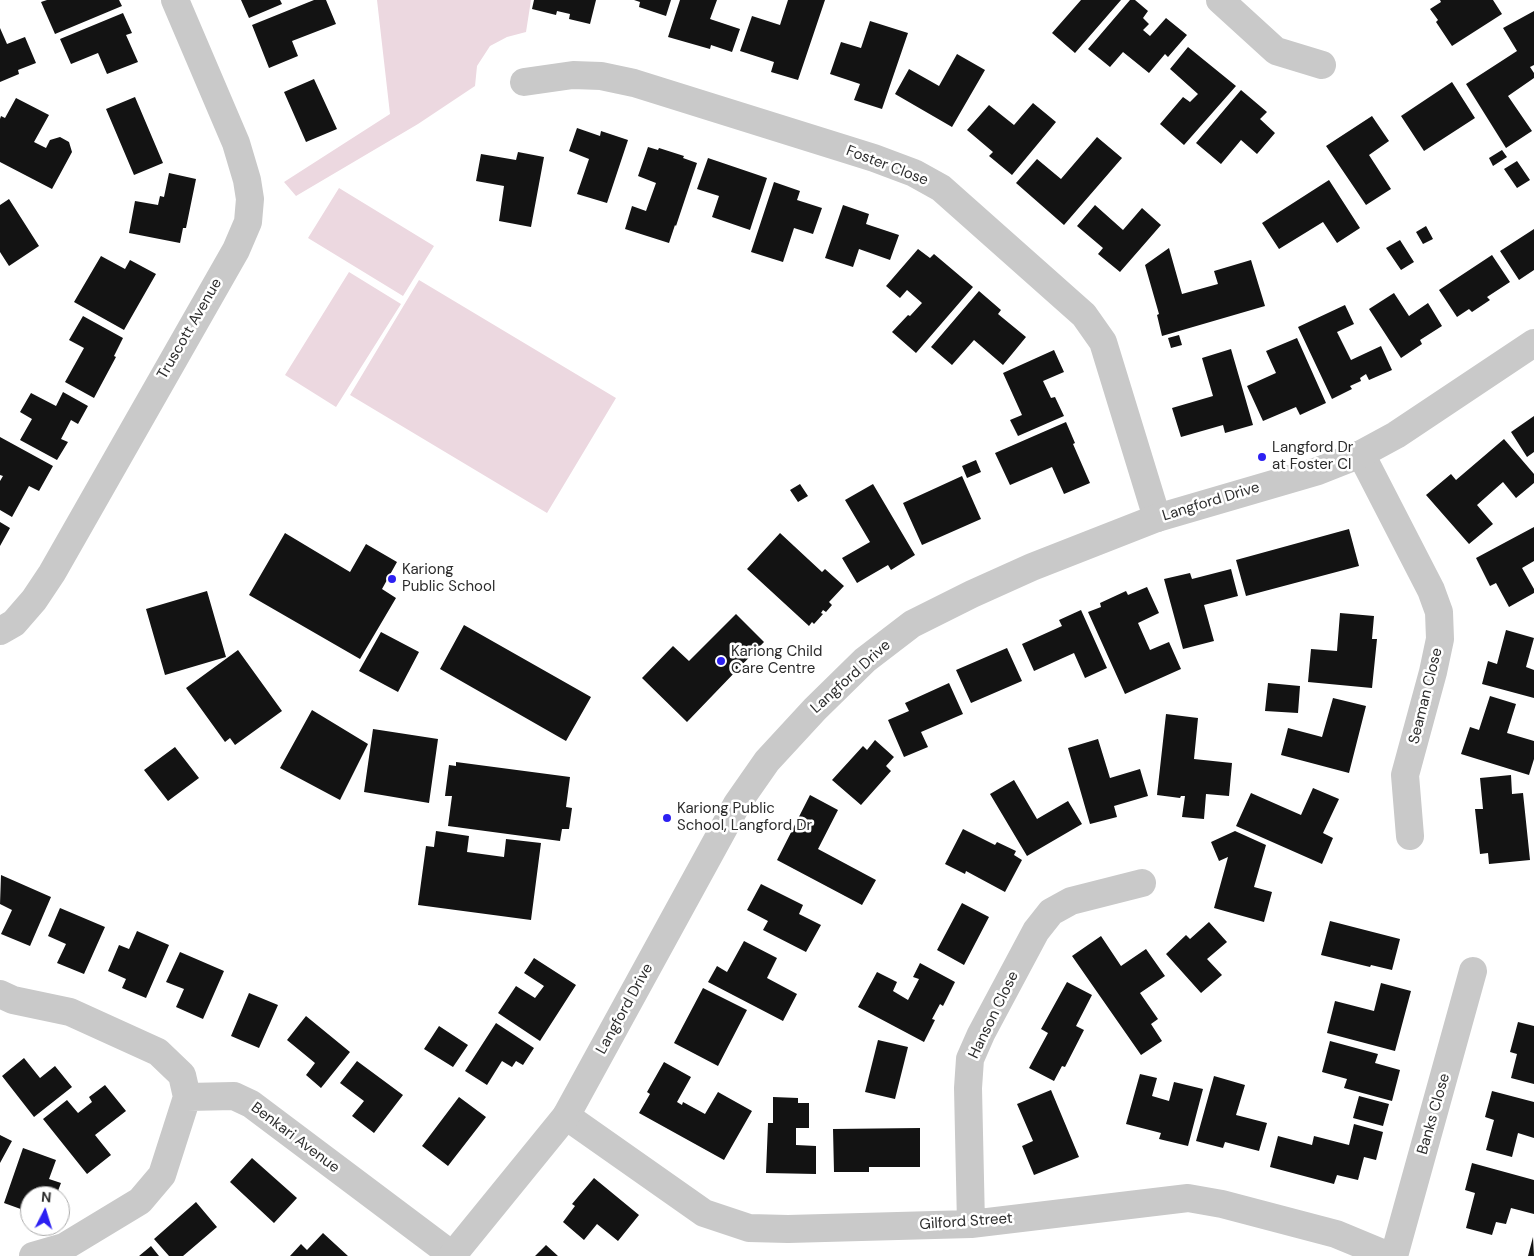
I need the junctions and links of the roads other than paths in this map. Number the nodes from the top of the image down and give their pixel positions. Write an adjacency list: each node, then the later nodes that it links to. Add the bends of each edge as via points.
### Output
1 (175, 0): 8 (street, Truscott Avenue, via 236,144 250,199 248,222 236,250 52,573 14,623)
2 (1220, 0): 3 (street, via 1276,51)
3 (1322, 65)
4 (524, 82): 7 (street, Foster Close, via 573,75 601,76 634,83 874,158 942,188 1084,315 1103,342)
5 (1534, 343): 6 (street, Langford Drive, via 1396,435)
6 (1361, 454): 7 (street, Langford Drive, via 1318,471); 9 (street, Seaman Close, via 1431,590 1439,612 1440,639 1405,775)
7 (1156, 518): 14 (street, Langford Drive, via 1032,567 912,624 865,660 815,709 767,761 737,804)
8 (0, 631)
9 (1410, 836)
10 (1142, 883): 15 (street, Hanson Close, via 1071,901 1051,912 1036,931 981,1034 970,1059 968,1088)
11 (1473, 971): 19 (street, Banks Close)
12 (0, 994): 13 (street, via 13,1000 70,1012 158,1052 182,1074)
13 (187, 1096): 16 (street, via 162,1175 140,1201 64,1247); 17 (street, Benkari Avenue, via 234,1096 251,1104)
14 (566, 1116): 15 (street, Gilford Street, via 704,1213 749,1228); 17 (street, Langford Drive)
15 (972, 1224): 18 (street, Gilford Street, via 1188,1198 1336,1234)
16 (33, 1256)
17 (452, 1256)
18 (1388, 1256)
19 (1394, 1256)

